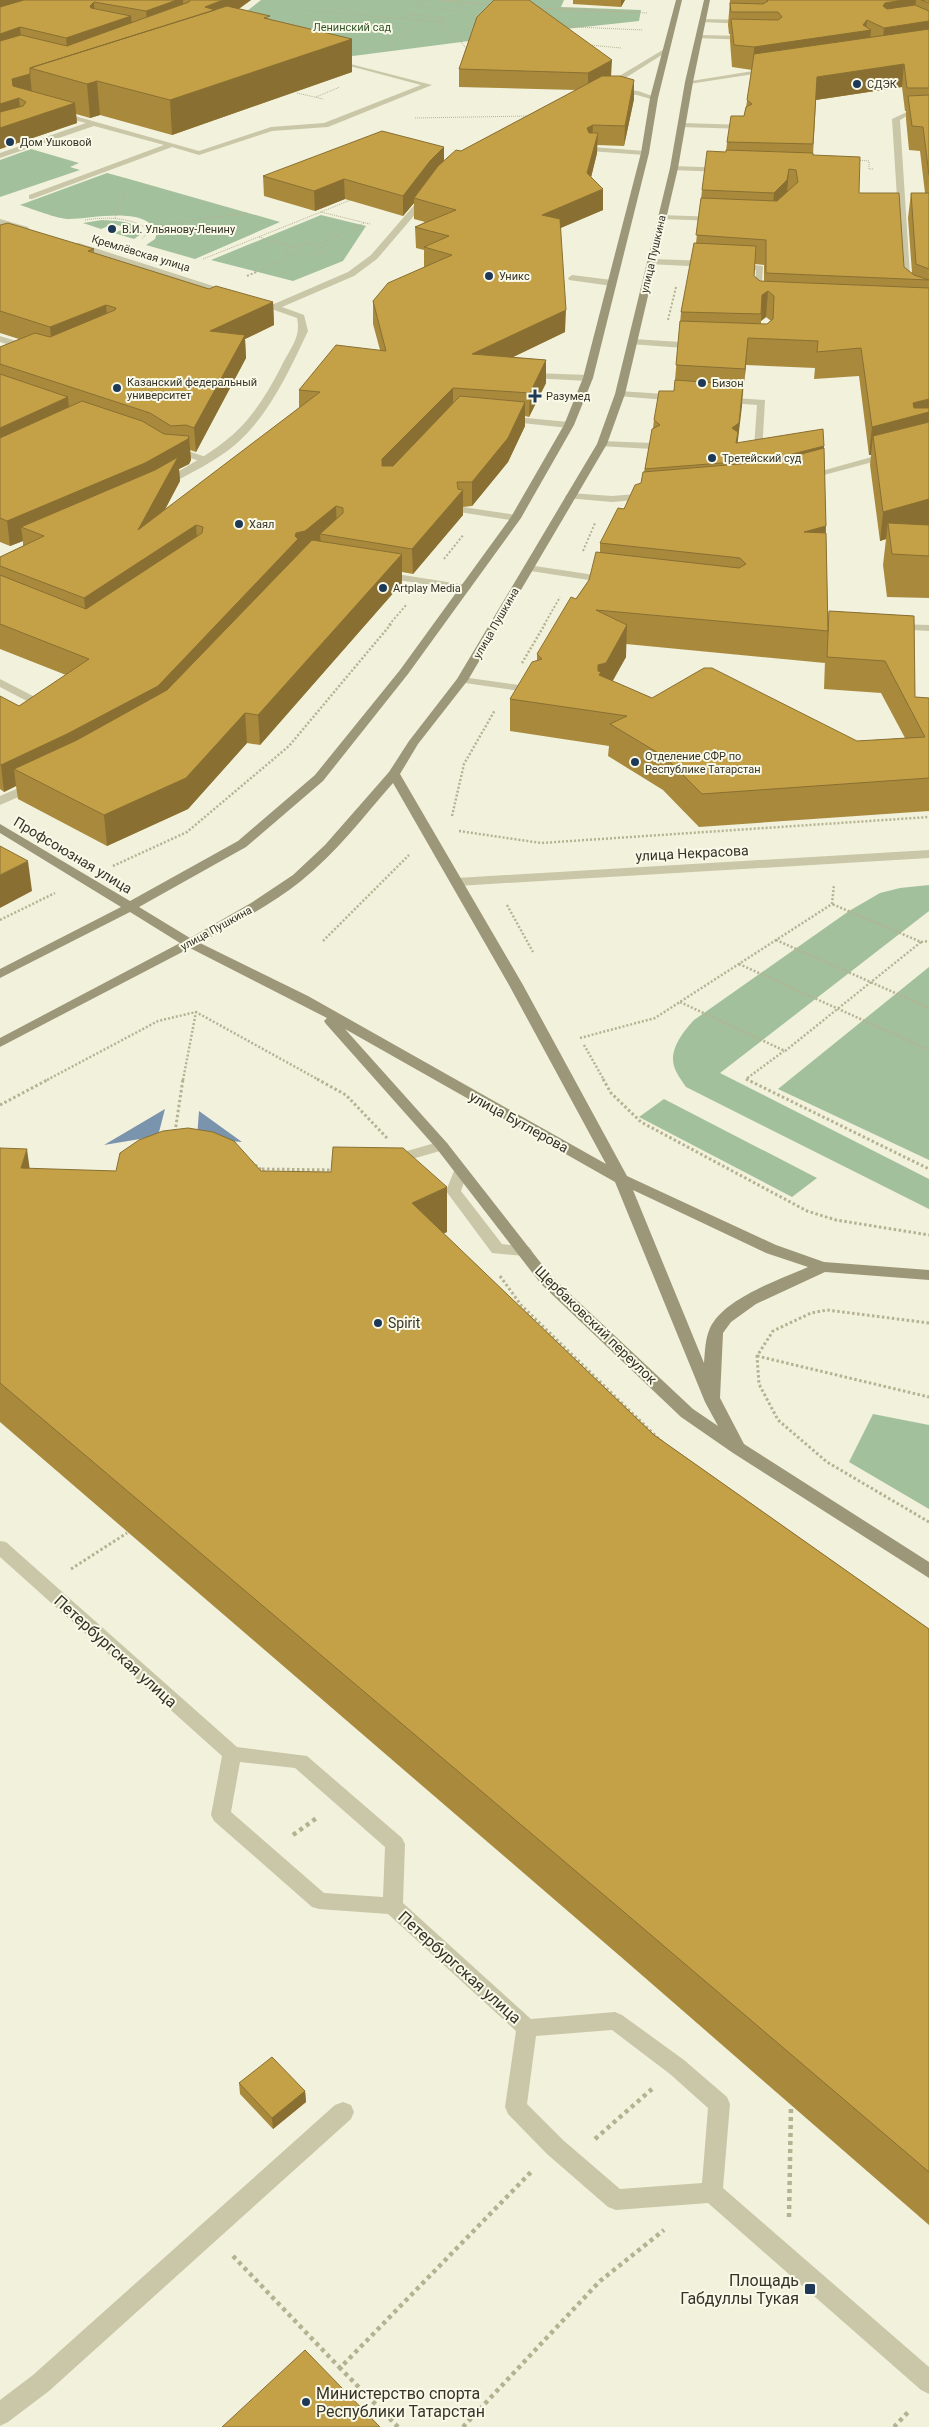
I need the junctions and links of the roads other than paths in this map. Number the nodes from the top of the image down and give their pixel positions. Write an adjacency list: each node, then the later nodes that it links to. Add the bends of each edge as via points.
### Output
1 (679, 0): 7 (main road)
2 (707, 0): 3 (main road, улица Пушкина)
3 (702, 21): 4 (street); 5 (main road, улица Пушкина)
4 (761, 22)
5 (698, 38): 6 (street); 10 (main road, улица Пушкина)
6 (758, 38)
7 (666, 50): 11 (main road); 11 (street, via 600,91)
8 (323, 58): 17 (street, via 428,85 325,125 271,129 200,153)
9 (782, 69): 10 (street)
10 (689, 82): 15 (main road, улица Пушкина)
11 (654, 98): 19 (main road)
12 (47, 110): 14 (street)
13 (929, 114): 35 (street, via 911,113 896,119 908,292)
14 (94, 123): 17 (street); 20 (street)
15 (682, 125): 16 (street); 21 (main road, улица Пушкина)
16 (744, 128)
17 (172, 145): 24 (street)
18 (592, 149): 19 (street)
19 (645, 153): 32 (main road)
20 (0, 156)
21 (674, 168): 22 (street); 25 (main road, улица Пушкина)
22 (733, 170)
23 (431, 190): 37 (street, via 374,257 350,274)
24 (32, 197)
25 (662, 217): 26 (street); 30 (main road, улица Пушкина)
26 (728, 220)
27 (0, 221): 28 (street)
28 (30, 230)
29 (68, 242): 33 (street, Кремлёвская улица)
30 (651, 262): 36 (street, via 760,268 758,302); 39 (main road, улица Пушкина)
31 (572, 278): 32 (street)
32 (612, 283): 45 (main road)
33 (237, 295)
34 (247, 298): 37 (street)
35 (929, 301)
36 (768, 302)
37 (275, 307): 56 (street, via 301,317 304,331 269,398 240,435)
38 (0, 339): 40 (street)
39 (633, 342): 41 (street); 46 (main road, улица Пушкина)
40 (21, 346): 42 (street); 43 (street)
41 (707, 346)
42 (7, 351)
43 (38, 351)
44 (534, 376): 45 (street)
45 (588, 378): 50 (main road)
46 (620, 394): 47 (street); 51 (main road, улица Пушкина)
47 (687, 398)
48 (715, 400): 55 (street, via 762,402 759,451)
49 (492, 418): 50 (street)
50 (570, 425): 62 (main road)
51 (602, 444): 53 (street); 60 (main road, улица Пушкина)
52 (929, 444): 57 (street)
53 (652, 446)
54 (163, 450): 56 (street, via 170,455 188,454)
55 (744, 450)
56 (206, 460): 58 (street)
57 (790, 481)
58 (152, 491)
59 (659, 495): 60 (street, via 612,499)
60 (570, 496): 63 (main road, улица Пушкина)
61 (463, 510): 62 (street)
62 (516, 518): 66 (main road)
63 (528, 568): 65 (street); 69 (main road, улица Пушкина)
64 (374, 573): 66 (street)
65 (620, 581)
66 (466, 588): 79 (main road, via 319,778 242,844)
67 (880, 626): 68 (street)
68 (929, 628)
69 (462, 680): 71 (street); 73 (main road, улица Пушкина)
70 (0, 682): 72 (street)
71 (534, 690)
72 (29, 698)
73 (394, 774): 78 (main road); 80 (main road, улица Пушкина, via 329,848 296,878 256,906)
74 (47, 779): 75 (street)
75 (0, 801)
76 (0, 828): 79 (main road, Профсоюзная улица)
77 (929, 854): 78 (street, улица Некрасова)
78 (456, 882): 86 (main road)
79 (130, 907): 80 (main road, улица Бутлерова); 81 (main road)
80 (190, 943): 82 (main road, улица Бутлерова); 83 (main road, улица Пушкина)
81 (0, 974)
82 (324, 1012): 84 (main road, Щербаковский переулок); 86 (main road, улица Бутлерова)
83 (0, 1043)
84 (442, 1146): 85 (street); 90 (main road, Щербаковский переулок, via 546,1280 687,1413)
85 (405, 1156)
86 (622, 1179): 87 (main road, улица Бутлерова, via 771,1249); 89 (main road)
87 (823, 1266): 88 (main road, улица Бутлерова); 89 (main road, via 758,1295 735,1310 718,1327 713,1354)
88 (929, 1275)
89 (713, 1402): 90 (main road)
90 (739, 1449): 92 (main road, Щербаковский переулок)
91 (0, 1547): 93 (street, Петербургская улица)
92 (929, 1571)
93 (232, 1754): 94 (street, Петербургская улица, via 300,1761 395,1844); 94 (street, Петербургская улица, via 221,1815 318,1901)
94 (393, 1906): 95 (street, Петербургская улица)
95 (527, 2028): 97 (street, Петербургская улица, via 615,2021 677,2067 719,2104); 97 (street, Петербургская улица, via 516,2107 571,2162 616,2200)
96 (343, 2112): 99 (street, via 40,2383)
97 (712, 2192): 98 (street)
98 (929, 2382)
99 (0, 2414)

